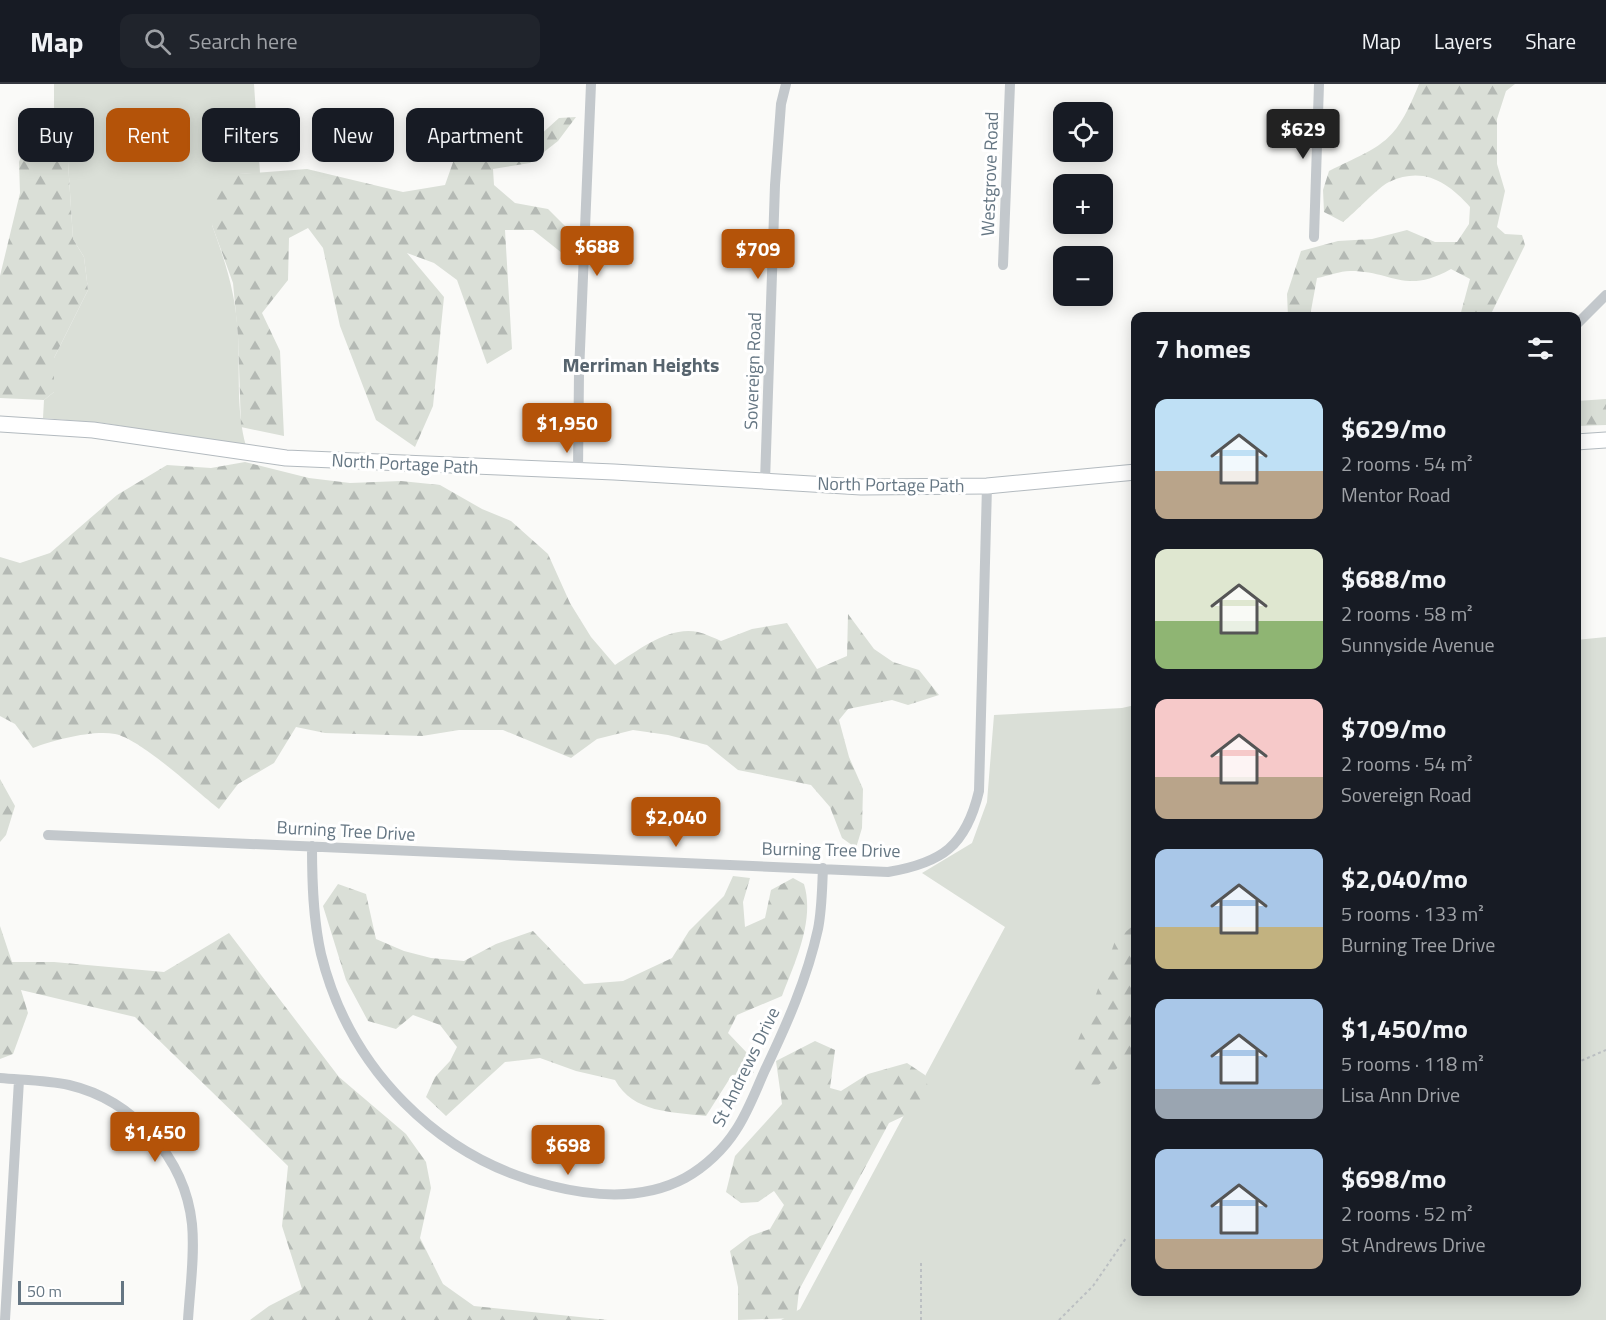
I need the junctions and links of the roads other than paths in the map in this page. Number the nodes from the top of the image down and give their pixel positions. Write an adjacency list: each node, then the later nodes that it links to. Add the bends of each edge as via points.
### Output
1 (591, 84): 12 (street)
2 (786, 84): 14 (street, Sovereign Road, via 780,104 775,185)
3 (1010, 84): 6 (street, Westgrove Road)
4 (1319, 84): 5 (street)
5 (1314, 237)
6 (1003, 265)
7 (1606, 295): 8 (street)
8 (1581, 320)
9 (0, 424): 12 (main road, North Portage Path, via 93,430 278,458)
10 (1606, 440): 11 (main road)
11 (1581, 442)
12 (578, 470): 14 (main road, North Portage Path)
13 (1131, 472): 15 (main road, North Portage Path)
14 (765, 481): 15 (main road, North Portage Path, via 861,487)
15 (987, 486): 18 (street, Burning Tree Drive, via 981,751 979,791 973,813 961,837 942,856 914,867 888,872)
16 (48, 835): 17 (street, Burning Tree Drive)
17 (312, 846): 18 (street, Burning Tree Drive); 18 (street, St Andrews Drive, via 316,926 330,983 356,1040 402,1101 442,1137 503,1171 568,1190 620,1195 662,1188 684,1179 717,1154 737,1129 786,1026 808,969 819,927)
18 (823, 868)
19 (0, 1078): 20 (street)
20 (19, 1080): 21 (street); 23 (street, via 89,1091 142,1124 165,1153 178,1176 191,1221)
21 (4, 1262): 22 (street)
22 (5, 1320)
23 (188, 1320)

